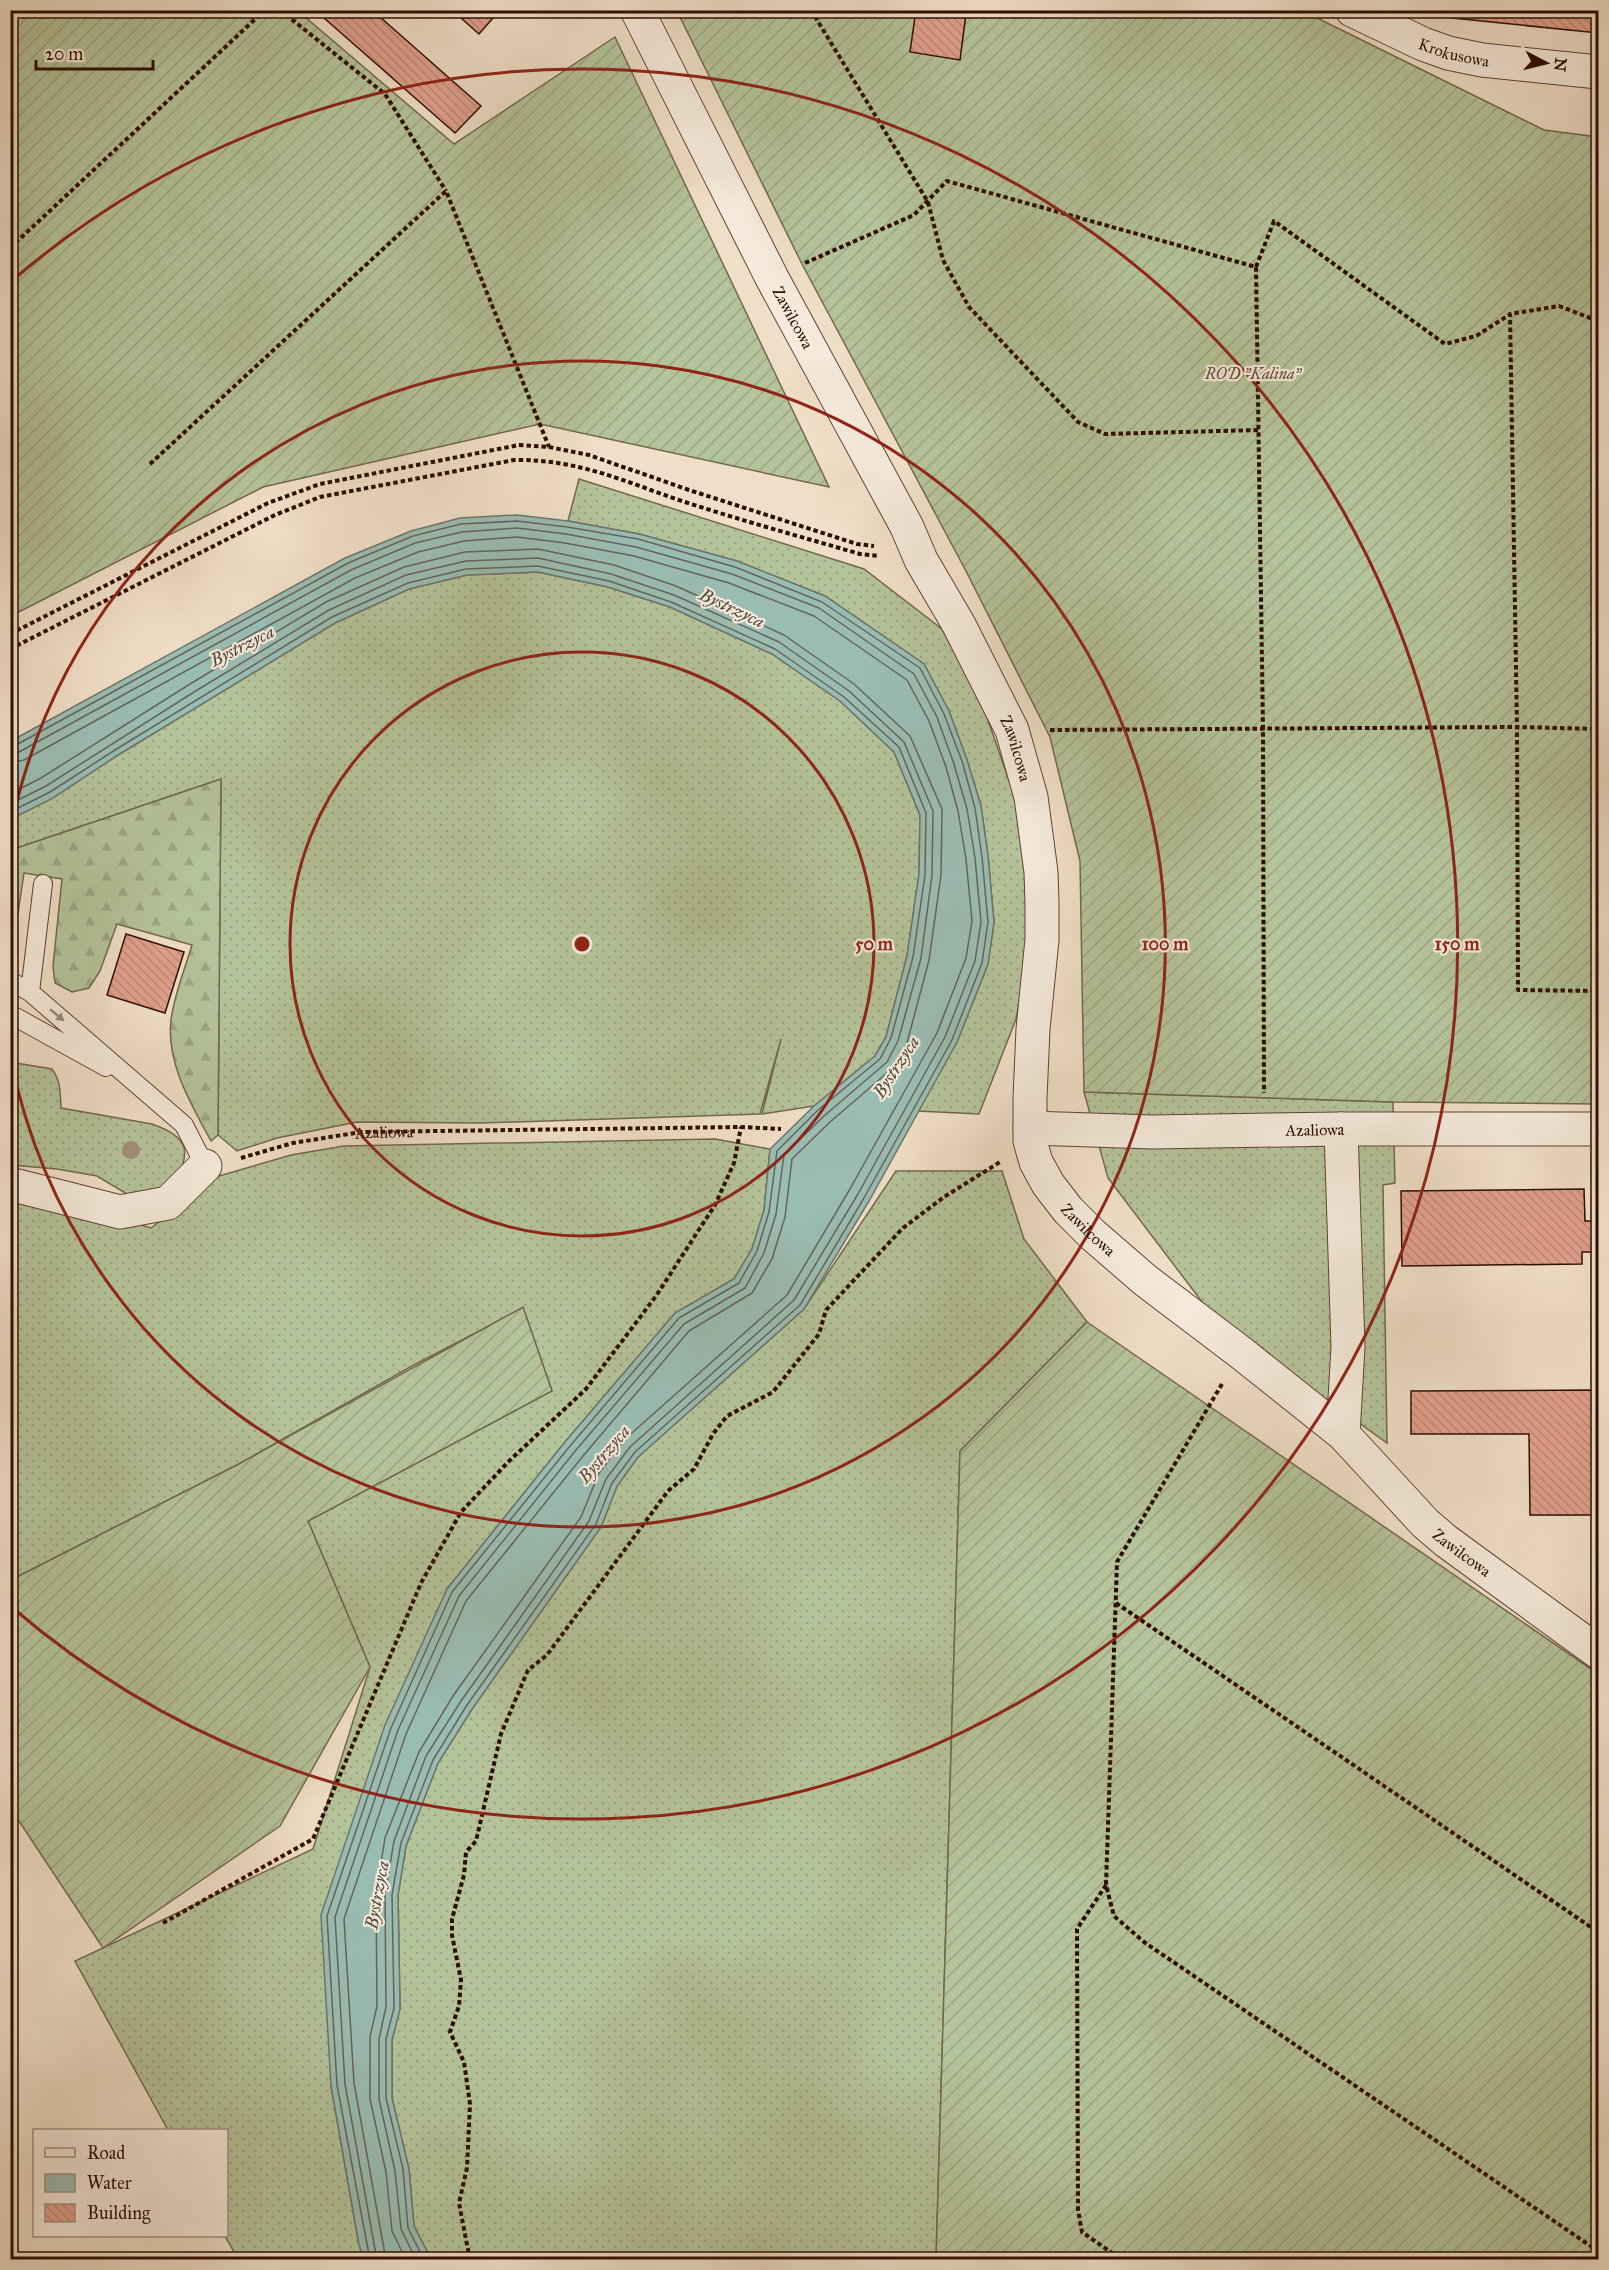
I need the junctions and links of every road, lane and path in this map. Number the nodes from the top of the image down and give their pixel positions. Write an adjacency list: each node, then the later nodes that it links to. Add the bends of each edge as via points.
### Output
1 (265, 10): 9 (path)
2 (279, 10): 7 (path, via 385,94)
3 (637, 10): 11 (street, Zawilcowa)
4 (811, 10): 8 (path)
5 (1353, 10): 6 (street, Krokusowa, via 1448,53)
6 (1599, 72)
7 (446, 191): 15 (path); 16 (path)
8 (928, 202): 10 (path, via 947,182); 11 (path, via 914,215); 14 (path, via 943,260 969,307 1078,422 1105,434)
9 (10, 248)
10 (1256, 267): 12 (path, via 1274,221 1445,344 1476,336); 14 (path)
11 (772, 278): 17 (street, Zawilcowa)
12 (1510, 314): 13 (path, via 1559,306); 21 (path)
13 (1599, 321)
14 (1259, 430): 22 (path)
15 (549, 447): 17 (path, via 590,455 856,544 886,547); 19 (path, via 519,445 320,484 242,516)
16 (150, 464)
17 (907, 527): 18 (street, Zawilcowa)
18 (921, 560): 20 (path, via 860,554 685,502 592,469 542,460 514,460 320,497 275,515); 24 (street, Zawilcowa, via 959,625)
19 (10, 634)
20 (10, 649)
21 (1517, 727): 22 (path); 23 (path); 27 (path, via 1518,990)
22 (1263, 728): 24 (path); 35 (path)
23 (1599, 729)
24 (1011, 730): 36 (street, Zawilcowa, via 1031,797 1041,872 1042,940 1033,1029)
25 (43, 884): 28 (lane)
26 (10, 981): 28 (lane)
27 (1599, 991)
28 (30, 993): 30 (lane, one-way to 30)
29 (10, 1014): 30 (lane)
30 (138, 1085): 37 (lane, via 184,1125)
31 (741, 1127): 32 (path, Azaliowa); 37 (path, Azaliowa, via 361,1132 293,1143); 44 (path, via 734,1163 714,1205 656,1296 586,1389 461,1512 421,1583 313,1839)
32 (781, 1129)
33 (1341, 1129): 34 (street, Azaliowa); 35 (street, Azaliowa); 40 (street, via 1348,1347)
34 (1599, 1129)
35 (1264, 1130): 36 (street, Azaliowa)
36 (1030, 1135): 39 (street, Zawilcowa, via 1036,1162 1068,1210 1145,1280); 47 (path, via 903,1228 861,1270 826,1310 819,1334 773,1392 726,1416 694,1469 668,1491 547,1656 528,1670 501,1734 476,1841 466,1851 452,1919 460,1980 459,2006 450,2032 464,2062 470,2104 467,2168 459,2203)
37 (205, 1166): 38 (street, via 168,1203 120,1212)
38 (10, 1184)
39 (1240, 1352): 40 (street, Zawilcowa); 41 (path, via 1117,1562)
40 (1343, 1434): 42 (street, Zawilcowa, via 1446,1541)
41 (1116, 1602): 43 (path); 45 (path)
42 (1599, 1652)
43 (1106, 1885): 46 (path, via 1114,1916 1144,1942); 48 (path, via 1077,1929 1078,2210 1082,2232)
44 (163, 1923)
45 (1599, 1932)
46 (1599, 2252)
47 (470, 2259)
48 (1122, 2259)

